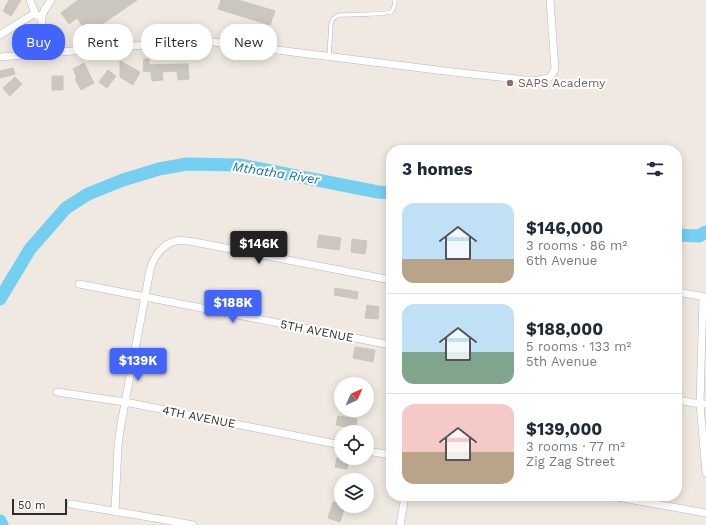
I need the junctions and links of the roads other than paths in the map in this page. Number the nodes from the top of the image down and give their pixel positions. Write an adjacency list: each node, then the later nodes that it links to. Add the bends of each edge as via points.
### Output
1 (30, 0): 5 (street)
2 (51, 0): 6 (street)
3 (395, 0): 11 (lane, via 393,9 386,14 336,16 331,24)
4 (550, 0): 11 (street, via 555,69 551,76 544,79 525,80)
5 (35, 13): 6 (street); 8 (street)
6 (41, 20): 7 (street)
7 (41, 24)
8 (0, 35)
9 (65, 51): 11 (street, via 204,41)
10 (12, 56): 12 (street)
11 (329, 56)
12 (0, 57)
13 (386, 279): 16 (street, via 189,241 176,241 157,254 151,265)
14 (79, 284): 16 (street, 5TH AVENUE)
15 (682, 293): 17 (street)
16 (145, 297): 18 (street, 5TH AVENUE); 21 (street)
17 (704, 297): 22 (street)
18 (386, 344)
19 (57, 392): 21 (street, 4TH AVENUE)
20 (682, 401): 22 (street)
21 (125, 402): 23 (street, 4TH AVENUE); 30 (street, via 118,445)
22 (703, 404): 26 (street)
23 (334, 444)
24 (374, 451): 25 (street)
25 (386, 454)
26 (706, 473)
27 (404, 501): 34 (street)
28 (639, 501): 31 (street)
29 (71, 504): 30 (street)
30 (116, 512): 32 (street)
31 (706, 513)
32 (160, 522): 33 (street)
33 (192, 525)
34 (400, 525)

